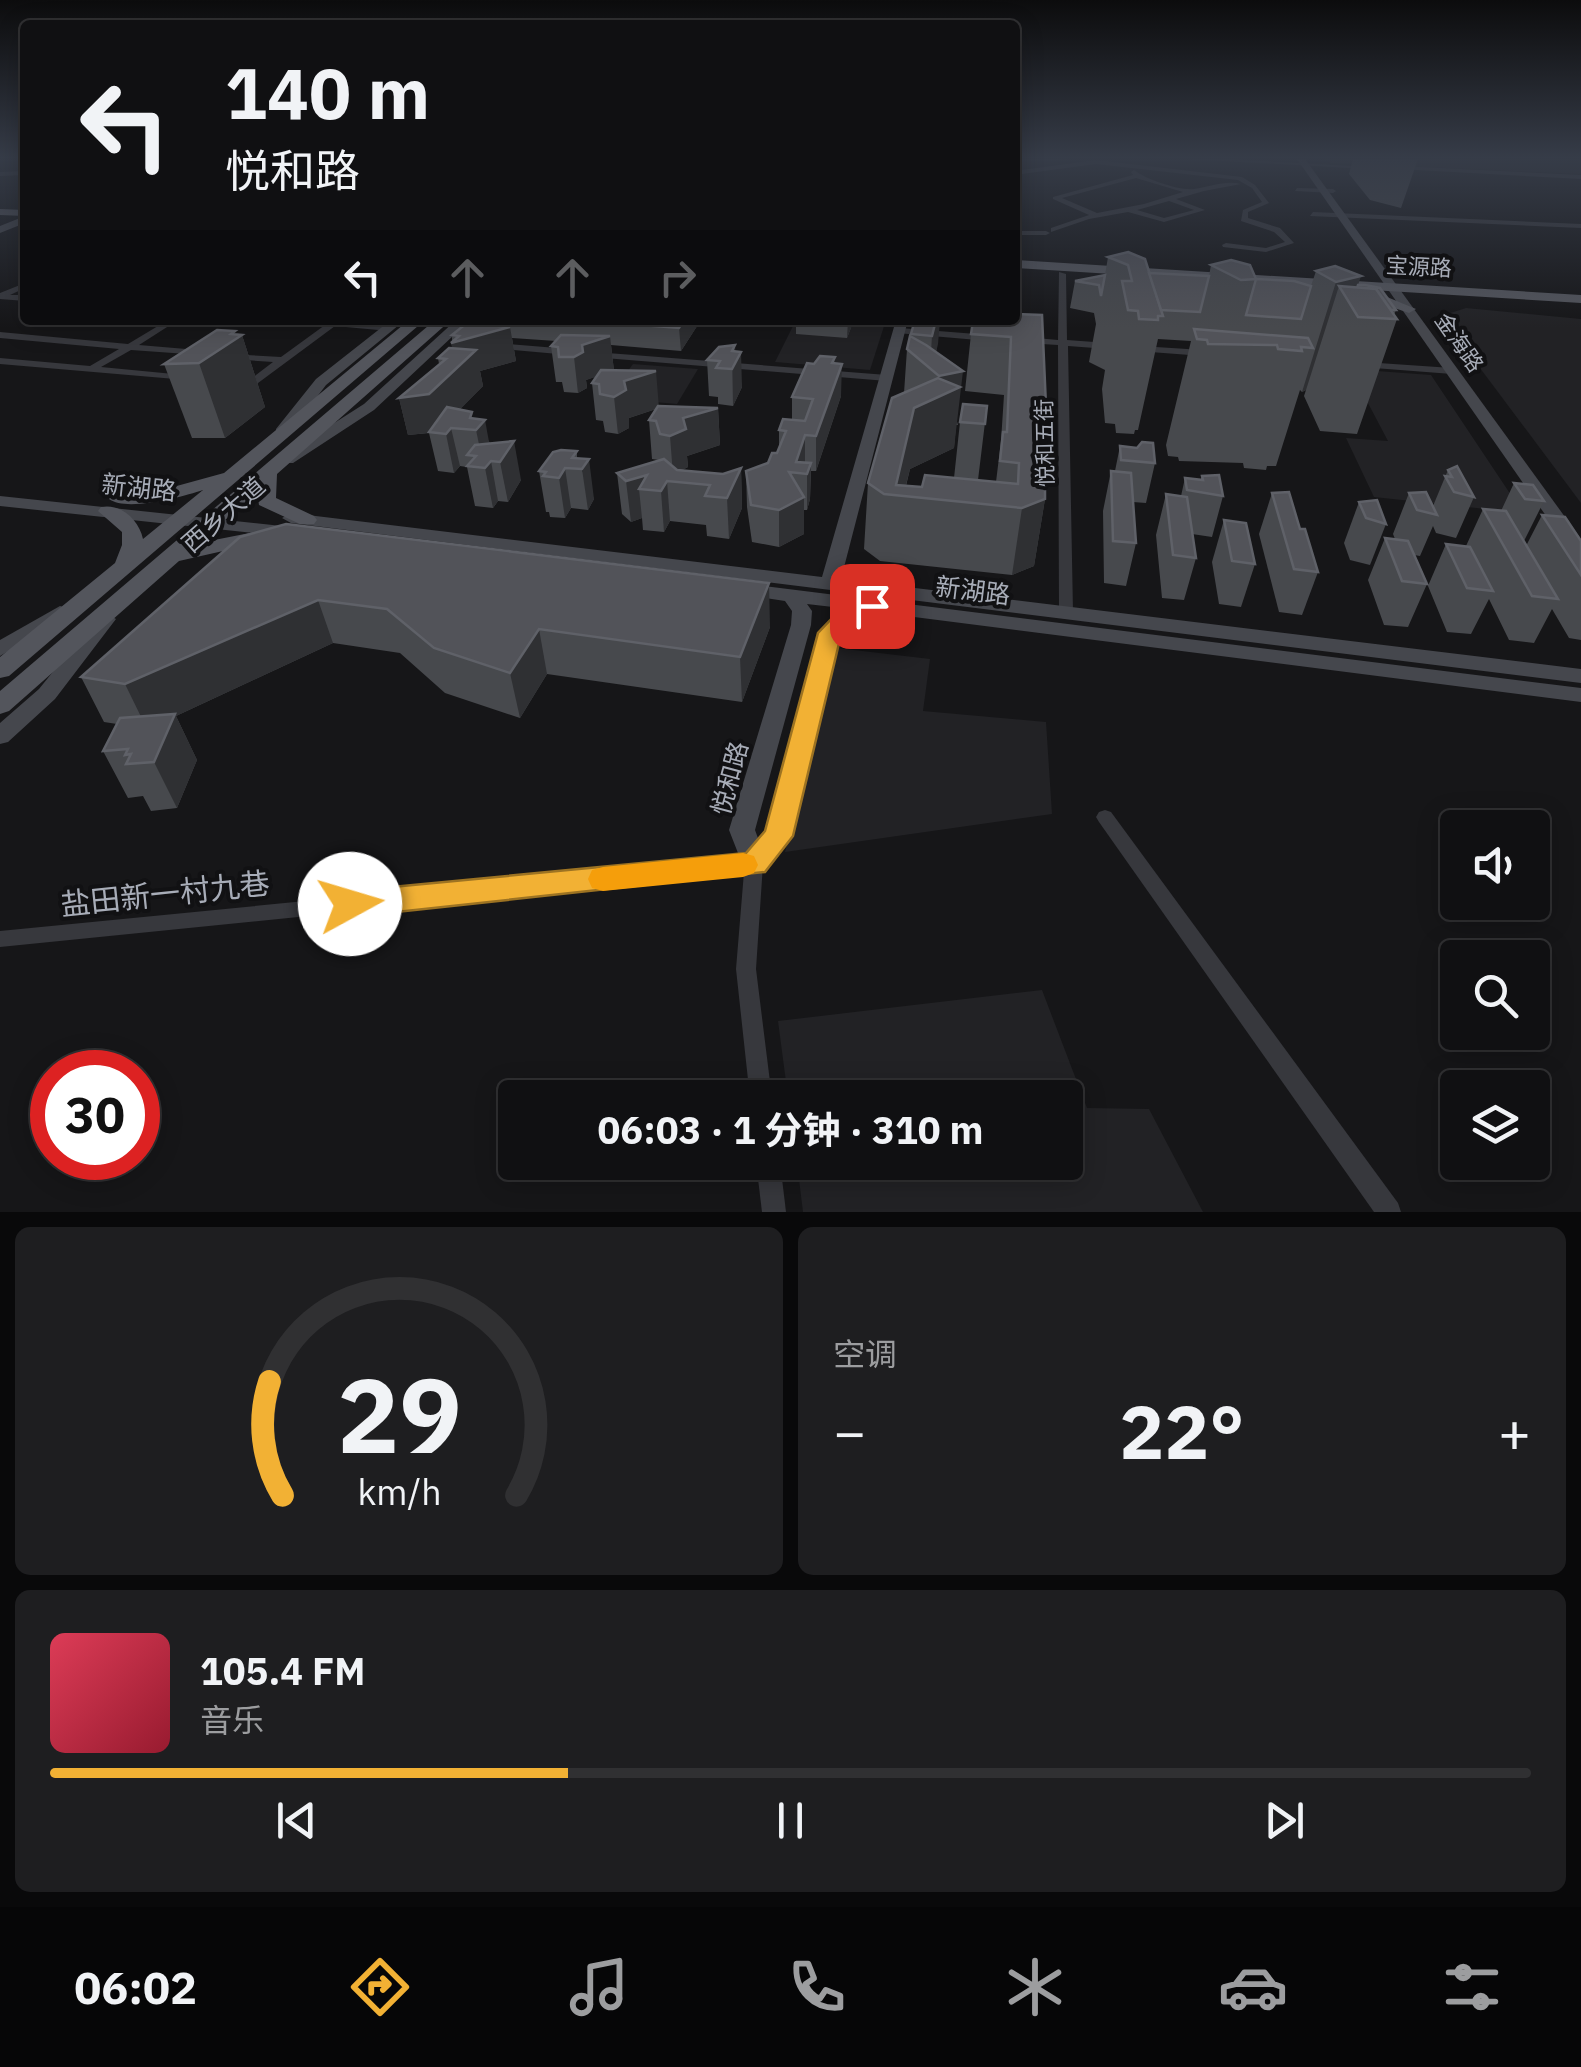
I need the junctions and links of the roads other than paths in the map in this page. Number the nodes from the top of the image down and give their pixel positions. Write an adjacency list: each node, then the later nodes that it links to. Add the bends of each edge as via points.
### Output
1 (1093, 216): 8 (street, via 1050,231)
2 (1146, 216): 3 (street)
3 (1177, 216)
4 (1244, 216): 9 (street, via 1290,243 1266,250)
5 (1346, 216): 15 (street, 金海路)
6 (1376, 216): 7 (street)
7 (1581, 226)
8 (1020, 233)
9 (1226, 245)
10 (1020, 268): 14 (main road, 宝源路)
11 (1020, 269): 12 (main road, 宝源路)
12 (1062, 274): 14 (main road, 宝源路); 28 (street, 悦和五街)
13 (20, 286): 17 (street, via 0,296)
14 (1335, 287): 15 (main road, 宝源路); 15 (main road, via 1380,298)
15 (1401, 292): 16 (main road, 宝源路); 16 (main road, via 1430,303); 37 (street, 金海路); 50 (street, 金海路)
16 (1464, 295): 18 (main road, 宝源路)
17 (20, 298)
18 (1581, 302)
19 (166, 325): 31 (street)
20 (330, 325): 33 (street)
21 (393, 325): 41 (street, via 321,382)
22 (412, 325): 41 (main road, 西乡大道)
23 (438, 325): 43 (main road, 西乡大道)
24 (459, 325): 27 (street)
25 (901, 326): 28 (street); 38 (street)
26 (0, 335): 31 (street)
27 (440, 342): 29 (street); 43 (street, via 368,407)
28 (1063, 343): 32 (street); 58 (street, 悦和五街)
29 (460, 344)
30 (479, 345): 38 (street)
31 (130, 346): 33 (street); 36 (street)
32 (1219, 354)
33 (282, 360): 40 (street, via 250,384)
34 (0, 361): 36 (street)
35 (1355, 364): 37 (street)
36 (91, 369): 39 (street)
37 (1452, 371): 51 (street, 金海路)
38 (887, 378): 54 (street)
39 (196, 379)
40 (220, 381)
41 (276, 439): 42 (main road, 西乡大道)
42 (246, 464): 46 (main road, via 187,490); 47 (main road, 西乡大道)
43 (273, 470): 48 (main road, 西乡大道); 49 (main road, via 266,501)
44 (0, 489): 46 (street, 新湖路)
45 (0, 501): 46 (street, 新湖路)
46 (113, 505): 47 (street, 新湖路); 53 (main road, via 134,536 131,552)
47 (189, 512): 48 (street, 新湖路); 53 (main road, 西乡大道)
48 (220, 516): 49 (street, 新湖路); 52 (main road, 西乡大道)
49 (301, 526): 52 (main road, via 216,544); 54 (street, 新湖路); 55 (street, 新湖路)
50 (1581, 529)
51 (1581, 552)
52 (152, 576): 56 (main road, 西乡大道)
53 (104, 583): 59 (street); 60 (main road, 西乡大道)
54 (830, 584): 58 (street, 新湖路)
55 (791, 595): 57 (street, 新湖路); 66 (street, 悦和路, via 802,610 801,625 742,830)
56 (118, 604): 63 (main road, 西乡大道); 64 (street, via 47,694)
57 (872, 606): 62 (street, 新湖路); 66 (street, via 830,633 778,836)
58 (1066, 612): 61 (street, 新湖路)
59 (0, 649)
60 (0, 670)
61 (1581, 676)
62 (1581, 695)
63 (0, 705)
64 (0, 736)
65 (1105, 817): 71 (street)
66 (754, 864): 67 (street, 盐田新一村九巷); 68 (street, via 746,970)
67 (0, 940)
68 (759, 1080)
69 (770, 1180): 70 (street)
70 (774, 1212)
71 (1389, 1212)

